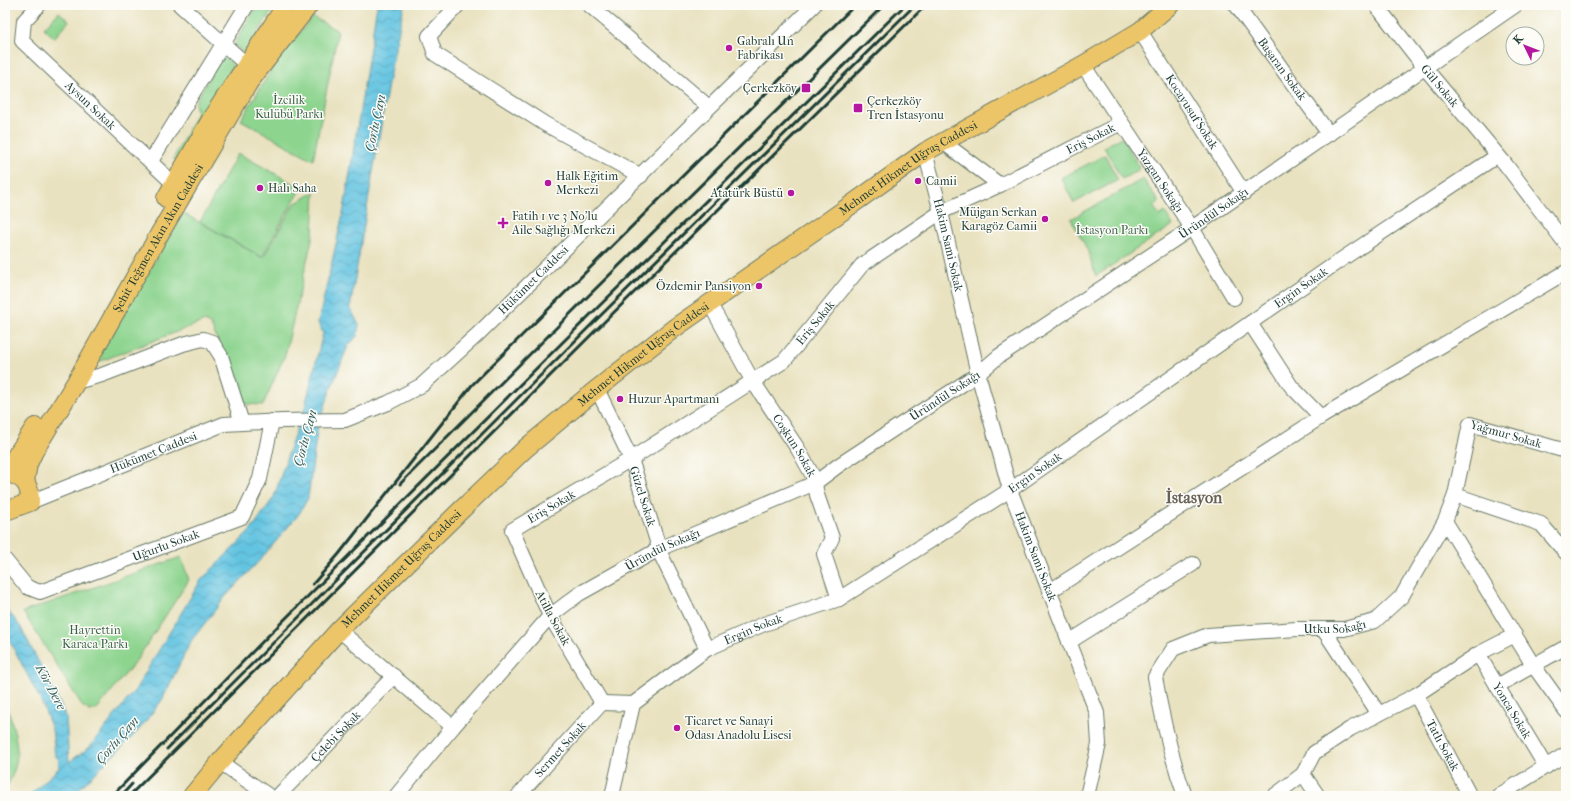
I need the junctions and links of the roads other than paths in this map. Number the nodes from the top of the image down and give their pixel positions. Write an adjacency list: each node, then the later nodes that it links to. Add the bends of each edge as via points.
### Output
1 (39, 5): 24 (street, Aysun Sokak, via 24,21 22,41)
2 (180, 5): 14 (street)
3 (247, 5): 14 (street)
4 (286, 5): 15 (main road, Şehit Teğmen Akın Akın Caddesi)
5 (309, 5): 38 (main road, Şehit Teğmen Akın Akın Caddesi, via 249,82)
6 (458, 5): 25 (street, via 429,36 435,54 546,124)
7 (589, 5): 18 (street)
8 (814, 5): 18 (street, Hükümet Caddesi)
9 (1170, 5): 13 (main road, Mehmet Hikmet Uğraş Caddesi)
10 (1236, 5): 20 (street, Başaran Sokak)
11 (1376, 5): 17 (street, Gül Sokak)
12 (1516, 5): 17 (street, Üründül Sokağı)
13 (1140, 31): 16 (main road, Mehmet Hikmet Uğraş Caddesi); 28 (street, Kocayusuf Sokak)
14 (224, 44): 15 (street); 24 (street)
15 (247, 65): 26 (main road, Şehit Teğmen Akın Akın Caddesi, via 213,116)
16 (1083, 65): 19 (street, Yazgan Sokağı); 21 (main road, Mehmet Hikmet Uğraş Caddesi)
17 (1425, 68): 20 (street, Üründül Sokağı); 23 (street, Gül Sokak)
18 (709, 107): 25 (street, Hükümet Caddesi)
19 (1121, 123): 27 (street, Eriş Sokak); 30 (street, Yazgan Sokağı)
20 (1329, 134): 28 (street, Üründül Sokağı)
21 (943, 142): 22 (main road, Mehmet Hikmet Uğraş Caddesi); 27 (street)
22 (925, 152): 29 (street, Hakim Sami Sokak); 34 (main road, Mehmet Hikmet Uğraş Caddesi)
23 (1502, 160): 31 (street, Gül Sokak); 35 (street, Ergin Sokak, via 1342,259)
24 (151, 161): 26 (street, Aysun Sokak)
25 (641, 176): 41 (street, Hükümet Caddesi, via 422,385 388,403 345,420)
26 (174, 184): 45 (main road, Şehit Teğmen Akın Akın Caddesi, via 66,376)
27 (1000, 185): 29 (street, Eriş Sokak)
28 (1244, 193): 30 (street, Üründül Sokağı)
29 (941, 212): 36 (street, Hakim Sami Sokak); 37 (street, Eriş Sokak, via 862,264 784,361)
30 (1192, 228): 33 (street, Yazgan Sokağı); 36 (street, Üründül Sokağı, via 999,356)
31 (1566, 244)
32 (1566, 272): 40 (street)
33 (1234, 298)
34 (710, 304): 37 (street, Coşkun Sokak); 39 (main road, Mehmet Hikmet Uğraş Caddesi, via 673,329)
35 (1250, 323): 40 (street, via 1291,386); 49 (street, Ergin Sokak)
36 (978, 374): 47 (street, Üründül Sokağı); 49 (street, Hakim Sami Sokak)
37 (752, 380): 44 (street, Eriş Sokak); 47 (street, Coşkun Sokak, via 798,449)
38 (76, 382): 42 (street, via 203,339 212,342 221,356); 48 (main road, Şehit Teğmen Akın Akın Caddesi, via 28,464)
39 (597, 388): 44 (street, Güzel Sokak); 62 (main road, Mehmet Hikmet Uğraş Caddesi, via 526,448)
40 (1321, 417): 58 (street)
41 (277, 421): 42 (street, Hükümet Caddesi); 56 (street, Uğurlu Sokak, via 260,479 242,517 40,592 26,587)
42 (242, 423): 48 (street, Hükümet Caddesi, via 224,424 51,493)
43 (1566, 451): 50 (street, Yağmur Sokak, via 1470,424)
44 (631, 459): 53 (street, Eriş Sokak); 54 (street, Güzel Sokak)
45 (5, 473)
46 (5, 476): 48 (main road, via 14,475)
47 (815, 483): 54 (street, Üründül Sokağı); 59 (street, Coşkun Sokak, via 832,538 824,554)
48 (27, 489): 51 (main road)
49 (1010, 490): 58 (street, Hakim Sami Sokak); 59 (street, Ergin Sokak)
50 (1455, 495): 52 (street, Utku Sokağı); 55 (street, via 1541,524)
51 (5, 511)
52 (1445, 521): 61 (street, Utku Sokağı, via 1402,596 1375,621 1344,629); 63 (street)
53 (512, 530): 60 (street, Atilla Sokak)
54 (659, 549): 60 (street, Üründül Sokağı, via 578,594); 66 (street, Güzel Sokak)
55 (1566, 553)
56 (5, 560)
57 (1193, 564): 64 (street)
58 (1050, 591): 64 (street, Hakim Sami Sokak)
59 (839, 599): 66 (street, Ergin Sokak, via 764,624)
60 (550, 616): 72 (street, Atilla Sokak); 76 (street, Üründül Sokağı)
61 (1323, 629): 75 (street); 88 (street, Utku Sokağı, via 1208,635 1173,649 1156,677 1174,766)
62 (340, 630): 69 (street); 78 (main road, Mehmet Hikmet Uğraş Caddesi)
63 (1515, 635): 67 (street); 68 (street)
64 (1069, 642): 87 (street, Hakim Sami Sokak, via 1096,713 1099,744)
65 (1566, 647): 68 (street)
66 (707, 649): 73 (street, Ergin Sokak)
67 (1478, 654): 70 (street, Yonca Sokak); 71 (street)
68 (1534, 665): 70 (street); 74 (street)
69 (394, 676): 76 (street); 83 (street, Çelebi Sokak)
70 (1497, 686): 79 (street, Yonca Sokak)
71 (1416, 694): 75 (street); 91 (street, Tatlı Sokak)
72 (602, 703): 73 (street); 85 (street, Sermet Sokak)
73 (633, 704): 86 (street)
74 (1566, 711)
75 (1379, 714): 80 (street, via 1350,728 1314,753)
76 (453, 727): 84 (street, Üründül Sokağı)
77 (1566, 754): 79 (street)
78 (220, 762): 81 (main road, Mehmet Hikmet Uğraş Caddesi); 82 (street)
79 (1546, 767): 92 (street)
80 (1303, 774): 89 (street); 90 (street)
81 (192, 796)
82 (269, 796)
83 (278, 796)
84 (396, 796)
85 (518, 796)
86 (612, 796)
87 (1087, 796)
88 (1185, 796)
89 (1274, 796)
90 (1318, 796)
91 (1470, 796)
92 (1498, 796)

